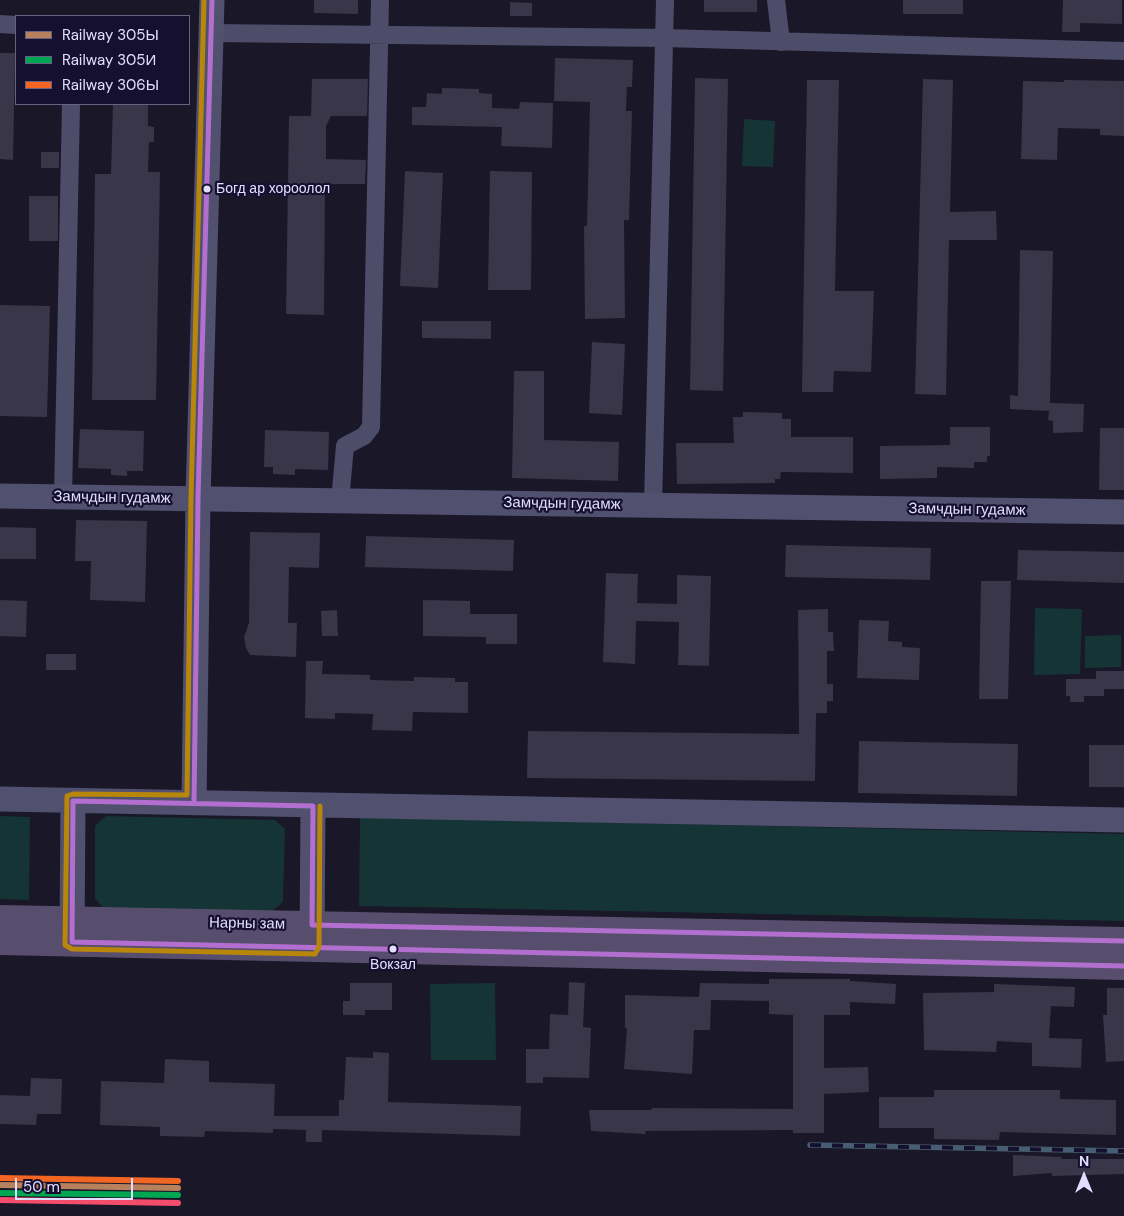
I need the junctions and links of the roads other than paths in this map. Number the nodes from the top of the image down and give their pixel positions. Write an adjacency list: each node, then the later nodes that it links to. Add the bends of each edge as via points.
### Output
1 (212, 0): 7 (street)
2 (380, 0): 8 (street)
3 (665, 0): 9 (street)
4 (776, 0): 10 (street)
5 (0, 24): 6 (street)
6 (15, 25)
7 (211, 33): 8 (street); 15 (street)
8 (378, 36): 9 (street); 16 (street, via 371,427 364,436 345,446)
9 (665, 38): 10 (street); 17 (street)
10 (781, 42): 11 (street)
11 (1124, 50)
12 (71, 105): 14 (street)
13 (0, 496): 14 (street, Замчдын гудамж)
14 (63, 497): 15 (street, Замчдын гудамж)
15 (198, 499): 16 (street, Замчдын гудамж); 21 (street)
16 (340, 501): 17 (street, Замчдын гудамж)
17 (653, 506): 18 (street, Замчдын гудамж)
18 (1124, 512)
19 (0, 799): 20 (street)
20 (73, 801): 21 (street); 25 (street)
21 (194, 803): 22 (street)
22 (313, 806): 23 (street); 26 (street)
23 (1124, 820)
24 (0, 919): 25 (main road, Нарны зам)
25 (71, 931): 26 (main road, Нарны зам); 27 (main road, Нарны зам)
26 (312, 936): 28 (main road, Нарны зам); 29 (main road, Нарны зам)
27 (0, 941)
28 (1124, 942)
29 (1124, 966)

